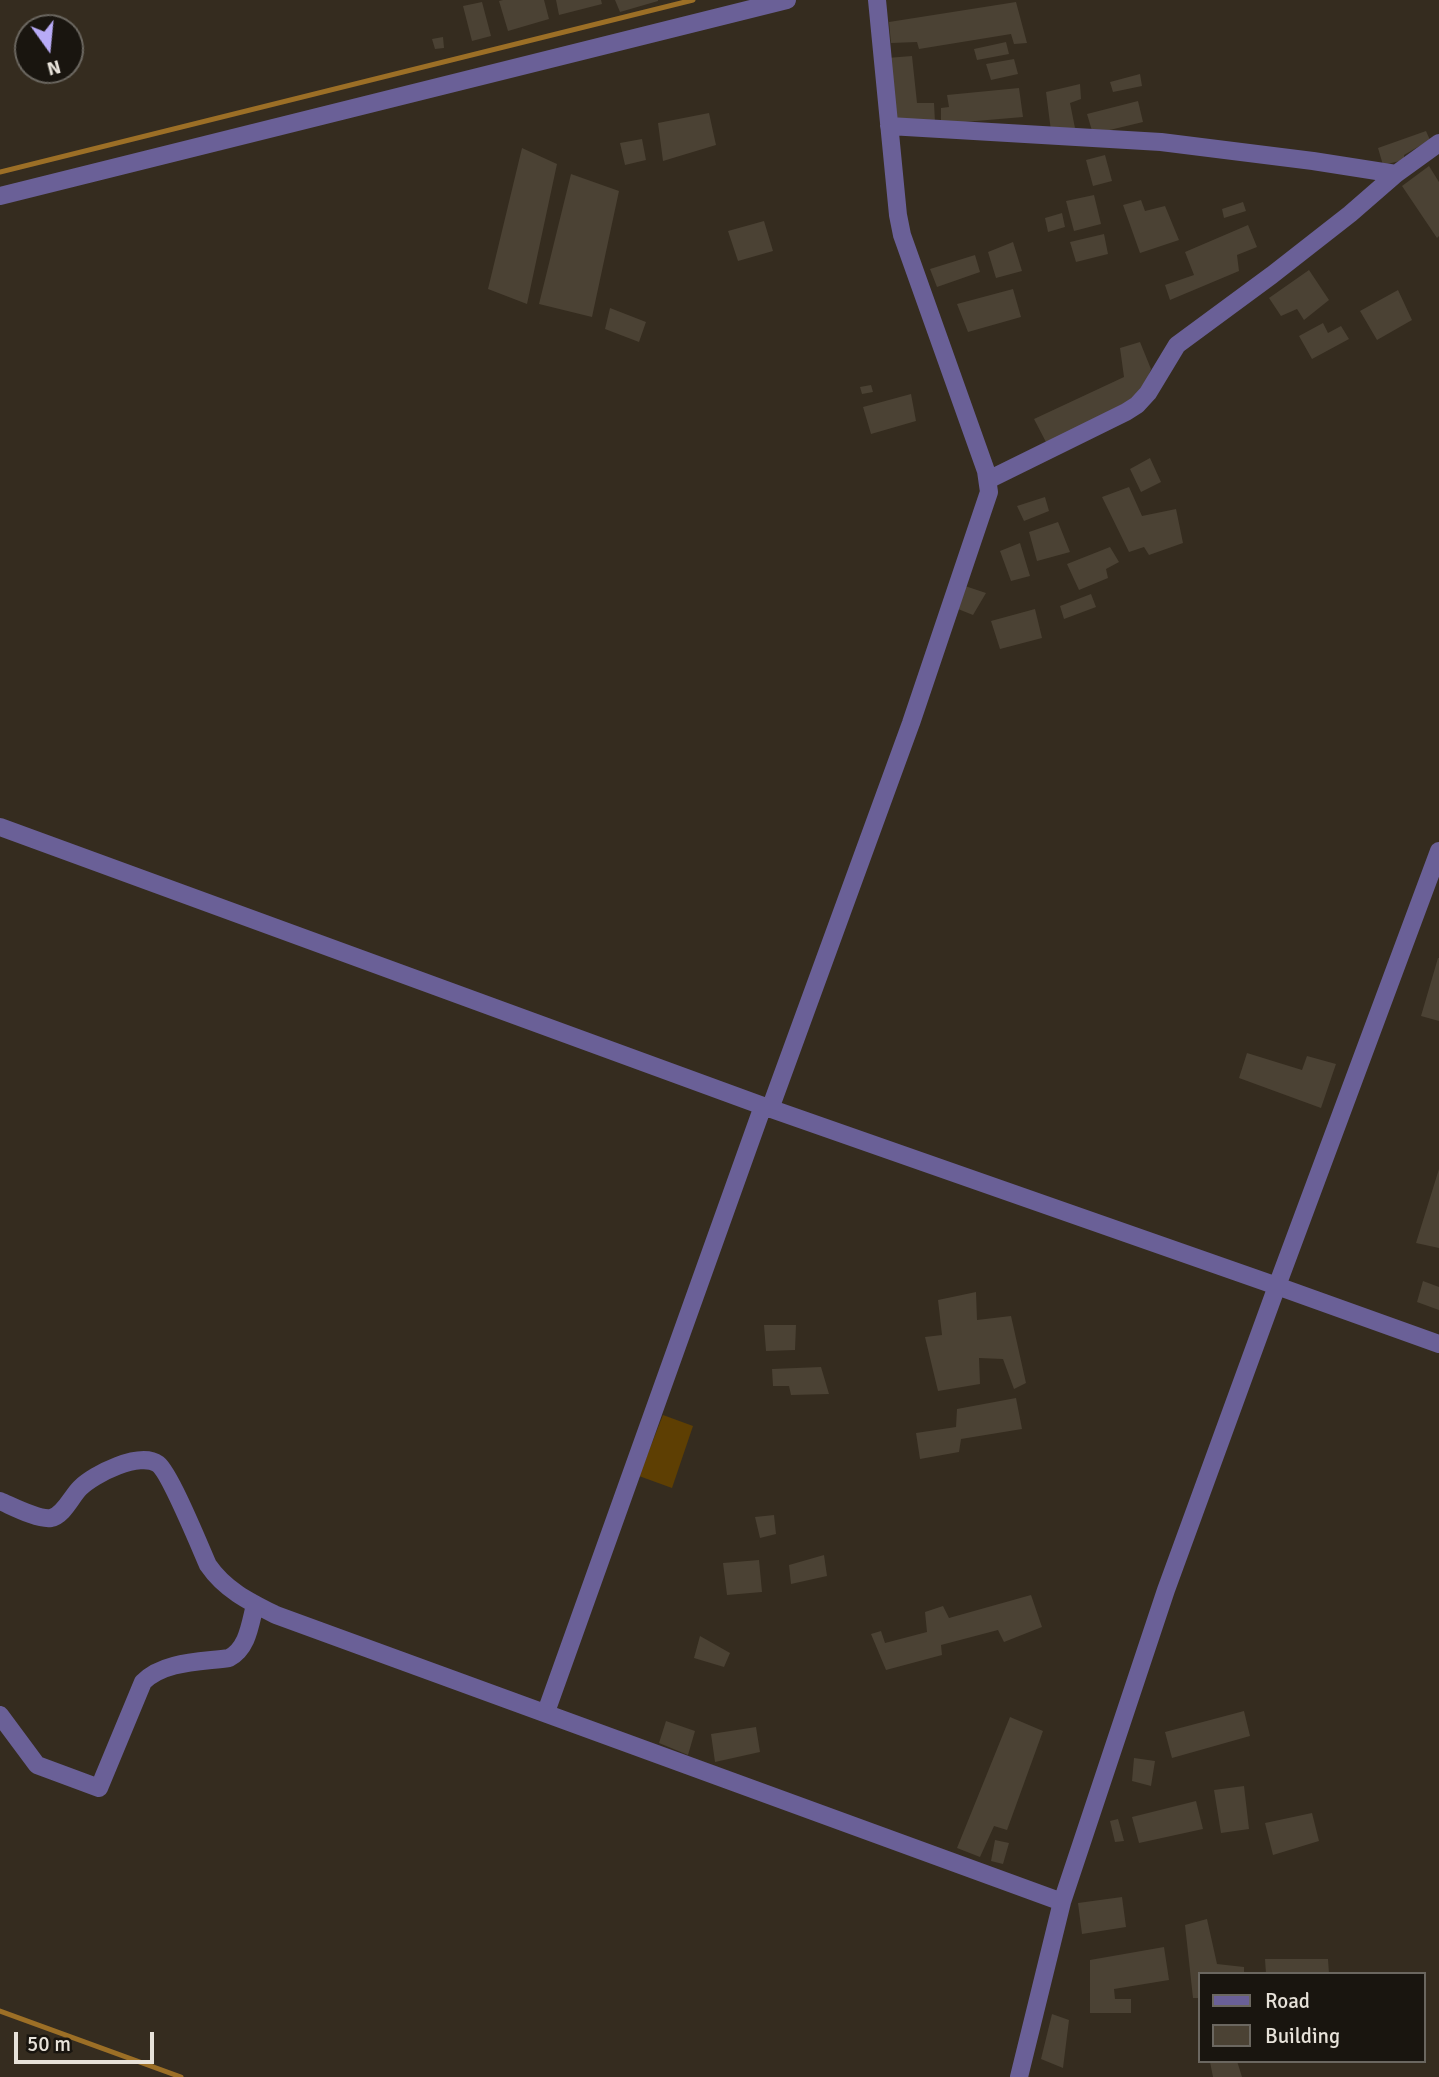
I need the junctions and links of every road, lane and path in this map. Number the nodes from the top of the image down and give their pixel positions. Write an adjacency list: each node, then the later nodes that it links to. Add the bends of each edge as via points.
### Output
1 (787, 0): 6 (street)
2 (877, 0): 3 (street)
3 (889, 126): 5 (street, via 1161,142); 7 (street, via 902,235)
4 (1439, 143): 5 (street)
5 (1396, 174): 7 (street, via 1177,345 1137,405)
6 (0, 196)
7 (988, 480): 10 (street, via 989,492 911,723)
8 (0, 827): 10 (street)
9 (1439, 851): 11 (street)
10 (773, 1097): 11 (street); 15 (street)
11 (1277, 1286): 12 (street); 17 (street, via 1166,1590)
12 (1439, 1345)
13 (0, 1502): 14 (street, via 52,1518 100,1472 123,1464 149,1461 159,1465 214,1574)
14 (255, 1605): 15 (street); 16 (street, via 237,1654 163,1668 143,1682 99,1788 37,1765)
15 (546, 1712): 17 (street)
16 (0, 1715)
17 (1062, 1902): 18 (street)
18 (1019, 2077)

